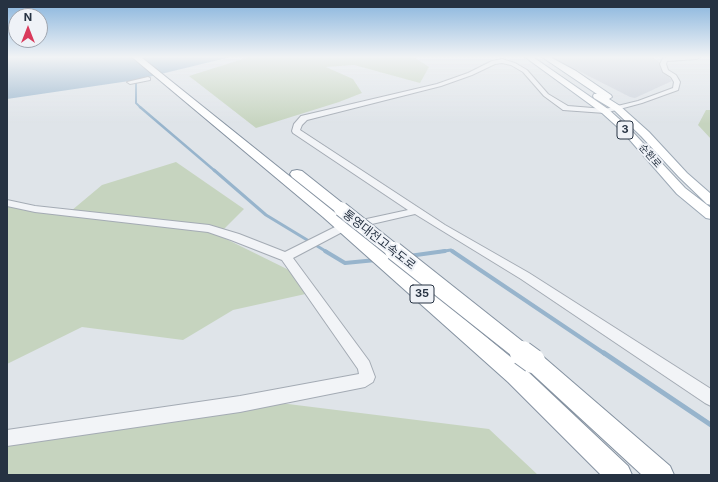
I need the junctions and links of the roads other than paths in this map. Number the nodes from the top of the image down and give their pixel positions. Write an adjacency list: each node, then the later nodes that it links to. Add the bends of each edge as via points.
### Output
1 (145, 79): 11 (street)
2 (171, 79): 12 (highway, 통영대전고속도로 / 35)
3 (174, 79): 12 (highway, 통영대전고속도로 / 35)
4 (455, 79): 17 (street, via 304,118 298,124 296,131)
5 (533, 79): 14 (street, via 546,94 566,108)
6 (554, 79): 14 (main road)
7 (560, 79): 14 (main road, 순환로 / 3)
8 (573, 79): 13 (main road, 순환로 / 3)
9 (580, 79): 13 (main road, via 603,94)
10 (676, 79): 13 (street, via 676,89)
11 (130, 82)
12 (183, 87): 19 (highway, 통영대전고속도로 / 35)
13 (617, 108): 14 (street); 15 (main road, 순환로 / 3)
14 (605, 111): 18 (main road, 순환로 / 3, via 625,129 681,191)
15 (711, 201)
16 (7, 203): 20 (street, via 209,229)
17 (416, 211): 19 (street); 22 (street, via 524,276)
18 (711, 215)
19 (337, 217): 20 (street); 21 (highway, 통영대전고속도로 / 35)
20 (286, 257): 23 (street, via 364,366 368,377 360,382 240,404)
21 (524, 368): 24 (highway, 통영대전고속도로 / 35); 25 (highway, 통영대전고속도로 / 35)
22 (711, 398)
23 (7, 438)
24 (620, 475)
25 (661, 475)

